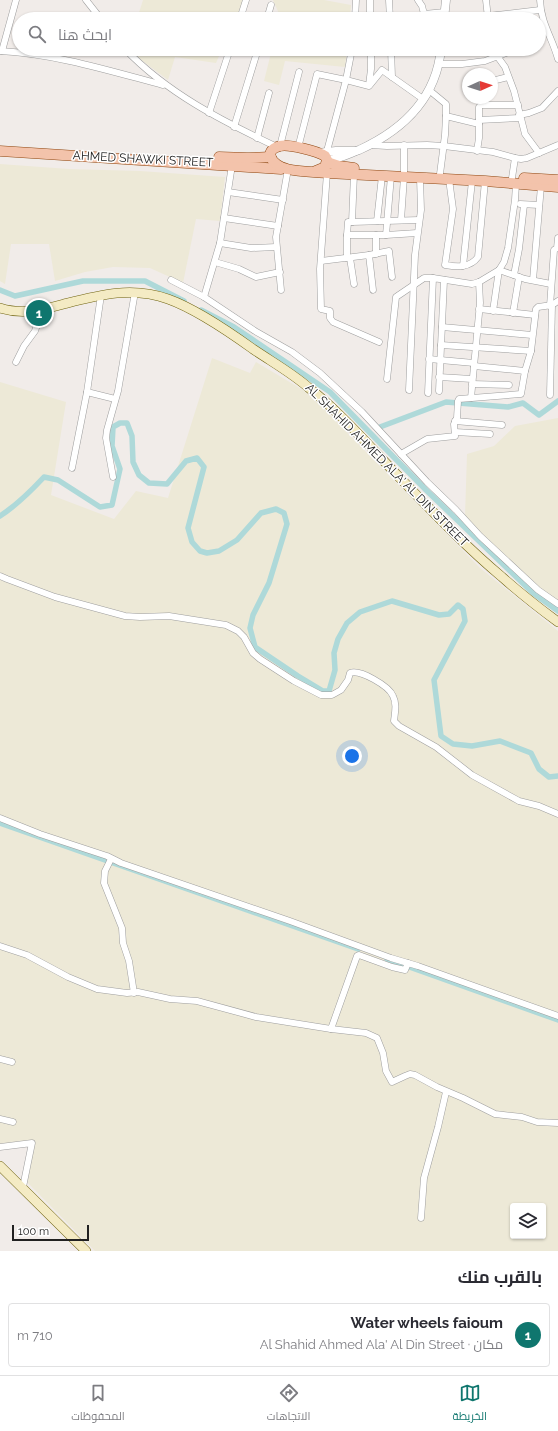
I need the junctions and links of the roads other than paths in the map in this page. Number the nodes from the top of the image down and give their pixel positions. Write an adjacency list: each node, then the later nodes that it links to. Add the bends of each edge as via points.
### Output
1 (16, 0): 13 (street)
2 (86, 0): 14 (street)
3 (246, 0): 15 (street)
4 (356, 0): 17 (street)
5 (370, 0): 18 (street)
6 (418, 0): 20 (street)
7 (446, 0): 21 (street)
8 (486, 0): 22 (street)
9 (540, 0): 12 (street)
10 (387, 1): 19 (street)
11 (271, 5): 16 (street)
12 (540, 10): 23 (street)
13 (12, 12)
14 (95, 12)
15 (242, 12)
16 (269, 12)
17 (355, 12)
18 (370, 12)
19 (389, 12)
20 (424, 12)
21 (445, 12)
22 (487, 12)
23 (527, 12)
24 (12, 14): 26 (street)
25 (546, 33): 37 (street)
26 (1, 51): 27 (street)
27 (12, 52)
28 (43, 56): 44 (street)
29 (132, 56): 44 (street)
30 (228, 56): 51 (street)
31 (256, 56): 55 (street)
32 (351, 56): 42 (street)
33 (371, 56): 45 (street)
34 (391, 56): 40 (street)
35 (440, 56): 38 (street)
36 (498, 57): 38 (street, via 475,63); 41 (street)
37 (558, 59)
38 (439, 64): 46 (street)
39 (299, 72): 62 (street)
40 (392, 77): 45 (street, via 382,70); 49 (street)
41 (508, 77): 43 (street); 50 (street)
42 (346, 80): 45 (street); 63 (street, via 317,74); 68 (street)
43 (498, 80)
44 (167, 86): 51 (street)
45 (369, 86)
46 (429, 90): 49 (street); 52 (street, via 446,104)
47 (558, 91): 53 (street, via 542,108)
48 (269, 93): 56 (street)
49 (423, 99): 58 (street, via 408,118)
50 (518, 105): 53 (street); 54 (street, via 480,106)
51 (209, 113): 55 (street)
52 (446, 116): 54 (street); 61 (street)
53 (520, 116): 54 (street); 66 (street, via 525,134)
54 (479, 122): 65 (street)
55 (234, 127): 56 (street)
56 (257, 138): 62 (street)
57 (0, 145): 67 (main road, AHMED SHAWKI STREET, via 230,158)
58 (370, 145): 59 (street); 68 (street, via 342,158)
59 (404, 145): 61 (street); 75 (street)
60 (558, 145): 66 (street)
61 (444, 146): 65 (street); 77 (street)
62 (279, 147): 63 (main road); 67 (main road, via 273,150)
63 (298, 148): 68 (main road)
64 (0, 151): 70 (main road, AHMED SHAWKI STREET)
65 (477, 151): 69 (street, via 494,152)
66 (539, 153): 69 (street, via 527,158)
67 (271, 157): 71 (main road, via 273,163)
68 (325, 157): 72 (main road, via 324,168); 75 (main road, via 349,168)
69 (515, 158): 82 (street)
70 (232, 165): 71 (main road, AHMED SHAWKI STREET); 85 (street)
71 (287, 169): 72 (main road, AHMED SHAWKI STREET); 86 (street)
72 (313, 172): 73 (main road, AHMED SHAWKI STREET)
73 (327, 173): 74 (main road, AHMED SHAWKI STREET); 107 (street)
74 (354, 174): 76 (main road, AHMED SHAWKI STREET); 95 (street)
75 (404, 175): 76 (main road, AHMED SHAWKI STREET); 77 (main road); 78 (main road); 91 (street)
76 (386, 176): 93 (street); 94 (street)
77 (444, 177): 78 (main road); 79 (main road); 81 (main road); 109 (street, via 453,209 446,265)
78 (420, 178): 92 (street)
79 (490, 180): 81 (main road); 82 (main road); 109 (street, via 478,257 471,264)
80 (558, 180): 82 (main road)
81 (472, 181): 109 (street)
82 (514, 181): 83 (main road); 87 (street)
83 (541, 186): 84 (main road); 89 (street)
84 (558, 187)
85 (228, 192): 86 (street); 90 (street)
86 (283, 200): 96 (street)
87 (515, 204): 88 (street); 110 (street, via 504,262)
88 (524, 205): 89 (street); 112 (street)
89 (539, 205): 117 (street)
90 (224, 218): 96 (street); 102 (street)
91 (401, 220): 92 (street); 94 (street)
92 (419, 220): 97 (street)
93 (377, 221): 94 (street); 95 (street)
94 (386, 221): 100 (street)
95 (352, 222): 98 (street, via 348,222)
96 (278, 226): 103 (street)
97 (417, 233): 100 (street); 120 (street)
98 (347, 235): 99 (street); 106 (street)
99 (376, 235): 100 (street); 104 (street)
100 (386, 235)
101 (558, 238): 121 (street, via 557,248 554,250)
102 (220, 243): 103 (street, via 251,248); 108 (street)
103 (276, 247): 111 (street)
104 (376, 254): 105 (street); 113 (street, via 389,251)
105 (369, 255): 106 (street); 123 (street)
106 (348, 258): 107 (street); 119 (street)
107 (321, 261): 138 (street, via 321,309 330,311 332,322)
108 (215, 262): 111 (street, via 256,277); 126 (street)
109 (463, 266)
110 (499, 270): 112 (street); 118 (street); 132 (street)
111 (280, 272): 122 (street)
112 (516, 276): 117 (street); 133 (street)
113 (392, 277)
114 (433, 278): 116 (street); 120 (street, via 424,278); 142 (street)
115 (172, 280): 126 (street)
116 (444, 280): 118 (street); 135 (street)
117 (533, 280): 121 (street)
118 (479, 282): 130 (street)
119 (354, 284)
120 (415, 284): 148 (street, via 396,297); 151 (street)
121 (551, 284): 128 (street)
122 (281, 290)
123 (373, 290)
124 (135, 292): 125 (main road, AL SHAHID AHMED ALA' AL DIN STREET); 157 (street); 167 (main road, AL SHAHID AHMED ALA' AL DIN STREET, via 149,293 184,306 219,326 310,388 500,576)
125 (101, 295): 131 (main road, AL SHAHID AHMED ALA' AL DIN STREET); 153 (street)
126 (204, 297): 162 (street, via 301,358 320,373 362,412)
127 (558, 302): 128 (street)
128 (551, 306): 134 (street, via 538,307); 155 (street)
129 (0, 308): 131 (main road, AL SHAHID AHMED ALA' AL DIN STREET, via 25,312)
130 (479, 309): 132 (street); 136 (street)
131 (40, 310): 144 (street, via 35,331)
132 (493, 311): 133 (street)
133 (513, 313): 134 (street)
134 (535, 315): 137 (street)
135 (442, 327): 136 (street); 139 (street)
136 (477, 330): 137 (street); 140 (street)
137 (532, 335): 141 (street)
138 (379, 342)
139 (441, 345): 140 (street); 143 (street)
140 (475, 347): 141 (street); 145 (street)
141 (531, 351): 146 (street)
142 (429, 359): 143 (street); 154 (street)
143 (440, 360): 145 (street); 147 (street)
144 (16, 362)
145 (474, 365): 146 (street); 149 (street)
146 (525, 370): 156 (street, via 520,395)
147 (440, 377): 149 (street); 152 (street)
148 (387, 379)
149 (472, 381): 150 (street); 156 (street)
150 (509, 385)
151 (409, 390)
152 (439, 391)
153 (87, 392): 157 (street); 163 (street)
154 (428, 393)
155 (550, 395)
156 (471, 398): 158 (street, via 460,399)
157 (115, 399): 164 (street, via 106,438)
158 (455, 421): 159 (street); 160 (street)
159 (502, 425)
160 (455, 432): 161 (street); 162 (street, via 454,437 427,439)
161 (490, 434)
162 (401, 454): 166 (street, via 480,536 538,590)
163 (72, 468)
164 (113, 478)
165 (0, 576): 168 (street, via 54,597 125,616 173,617 232,627 244,636 253,653 260,659 321,695 336,694 345,685 350,673 358,672 392,693 396,725 436,747 472,775 519,800)
166 (558, 604)
167 (558, 622)
168 (558, 814)
169 (0, 818): 170 (street, via 76,845)
170 (110, 862): 172 (street, via 298,924); 173 (street, via 103,877 104,883 124,933 123,943)
171 (0, 946): 173 (street, via 27,955 90,986)
172 (408, 965): 174 (street); 175 (street, via 405,970 357,956)
173 (134, 992): 175 (street, via 197,1001 256,1017)
174 (558, 1016)
175 (331, 1029): 178 (street, via 366,1033 377,1038 386,1072 392,1082 410,1074)
176 (0, 1059): 177 (street)
177 (12, 1062)
178 (446, 1092): 181 (street, via 495,1114); 185 (street, via 424,1178)
179 (0, 1118): 180 (street)
180 (13, 1122)
181 (558, 1123)
182 (0, 1147): 184 (street, via 32,1143)
183 (0, 1166): 184 (main road)
184 (23, 1188): 186 (main road)
185 (421, 1218)
186 (86, 1251)

